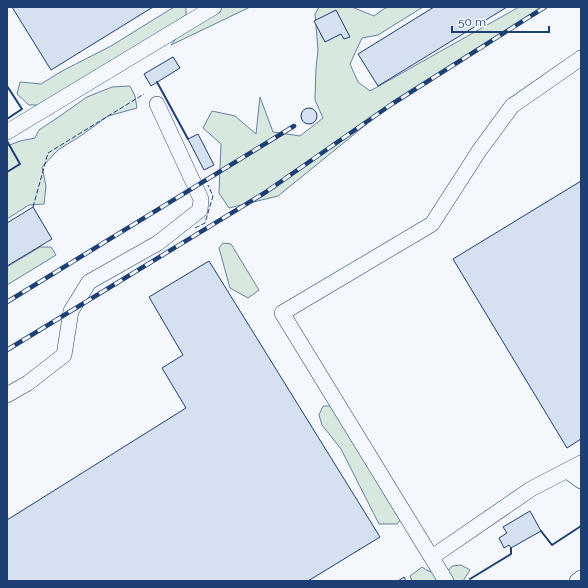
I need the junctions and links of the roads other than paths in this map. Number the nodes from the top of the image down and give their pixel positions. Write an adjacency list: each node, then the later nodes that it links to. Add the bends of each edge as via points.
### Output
1 (214, 7): 4 (street)
2 (581, 58): 9 (street, via 512,106 479,151 432,224 282,313)
3 (158, 104): 5 (street, via 201,199 200,210 158,243 89,282 71,311 64,355 28,383)
4 (7, 132)
5 (7, 395)
6 (581, 463): 7 (street)
7 (567, 471): 8 (street); 9 (street, via 531,489)
8 (581, 481)
9 (432, 557): 11 (street)
10 (581, 578): 12 (street)
11 (446, 581)
12 (577, 581)

